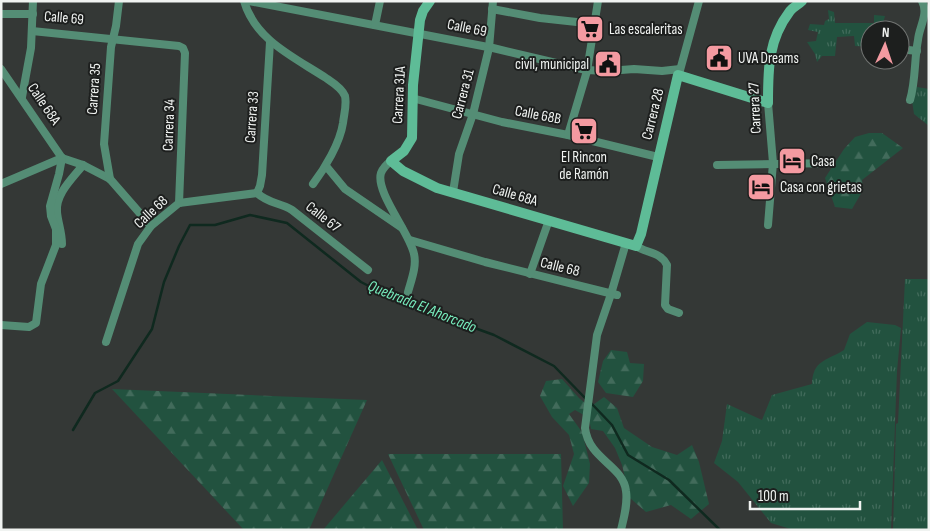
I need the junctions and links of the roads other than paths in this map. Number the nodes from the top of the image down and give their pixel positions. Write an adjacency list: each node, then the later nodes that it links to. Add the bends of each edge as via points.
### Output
1 (33, 1): 14 (street)
2 (119, 1): 19 (street, Carrera 35)
3 (244, 1): 20 (street, via 248,14)
4 (249, 1): 11 (street, Calle 69)
5 (380, 1): 16 (street)
6 (430, 1): 18 (street, Carrera 31A, via 420,20)
7 (598, 1): 15 (street)
8 (699, 1): 27 (street, Carrera 28)
9 (802, 1): 31 (street, Carrera 27, via 778,29 773,44)
10 (922, 1): 24 (street, via 925,6)
11 (275, 3): 16 (street, Calle 69)
12 (493, 5): 15 (street, via 540,18); 22 (street, Carrera 31)
13 (1, 14): 14 (street, Calle 69)
14 (33, 14): 17 (street)
15 (595, 24): 26 (street)
16 (375, 25): 18 (street, Calle 69)
17 (32, 31): 19 (street, Calle 69); 28 (street)
18 (420, 34): 22 (street, Calle 69); 29 (street, Carrera 31A)
19 (114, 38): 21 (street, Calle 69); 42 (street, Carrera 35, via 104,144)
20 (270, 42): 40 (street, via 336,84 344,94 346,105 341,133); 46 (street, Carrera 33, via 262,175)
21 (183, 48): 47 (street, Carrera 34)
22 (489, 48): 26 (street, Calle 69); 32 (street, Carrera 31)
23 (910, 50): 24 (street)
24 (917, 51): 30 (street)
25 (1, 69): 28 (street, Calle 68A)
26 (587, 70): 27 (street, Calle 69); 33 (street)
27 (679, 72): 31 (street, Calle 69); 34 (street, Carrera 28)
28 (22, 97): 35 (street, Calle 68A)
29 (412, 98): 32 (street, Calle 68B); 36 (street, Carrera 31A, via 412,138 404,151)
30 (910, 100)
31 (768, 103): 37 (street, Carrera 27)
32 (473, 114): 33 (street, Calle 68B); 45 (street, Carrera 31, via 459,154)
33 (568, 134): 34 (street, Calle 68B)
34 (658, 157): 54 (street, Carrera 28, via 641,234)
35 (62, 158): 39 (street); 43 (street); 60 (street, via 50,206 56,245 40,284 36,323 29,327)
36 (391, 161): 45 (street, Calle 68A, via 420,181); 51 (street, Carrera 31A, via 381,174 381,183)
37 (773, 163): 38 (street); 41 (street); 49 (street, Carrera 27)
38 (832, 163)
39 (83, 164): 42 (street); 53 (street, via 56,204)
40 (326, 166): 44 (street); 51 (street, via 346,189)
41 (717, 166)
42 (110, 179): 50 (street)
43 (1, 184)
44 (313, 184)
45 (453, 192): 48 (street, Calle 68A)
46 (257, 193): 47 (street, Calle 68); 55 (street, Calle 67, via 266,201 292,210)
47 (179, 203): 50 (street, Calle 68)
48 (549, 220): 54 (street, Calle 68A); 56 (street)
49 (768, 225)
50 (151, 226): 61 (street, Calle 68, via 138,244)
51 (403, 228): 52 (street, Carrera 31A)
52 (410, 240): 56 (street, Calle 68); 57 (street, Carrera 31A, via 415,255)
53 (62, 244)
54 (631, 245): 58 (street); 59 (street, Calle 68A, via 665,260 665,305)
55 (368, 270)
56 (530, 274): 58 (street, Calle 68)
57 (408, 292)
58 (614, 295): 62 (street, via 597,335 586,437 601,459 625,484 626,506)
59 (678, 313)
60 (1, 325)
61 (106, 342)
62 (621, 530)

